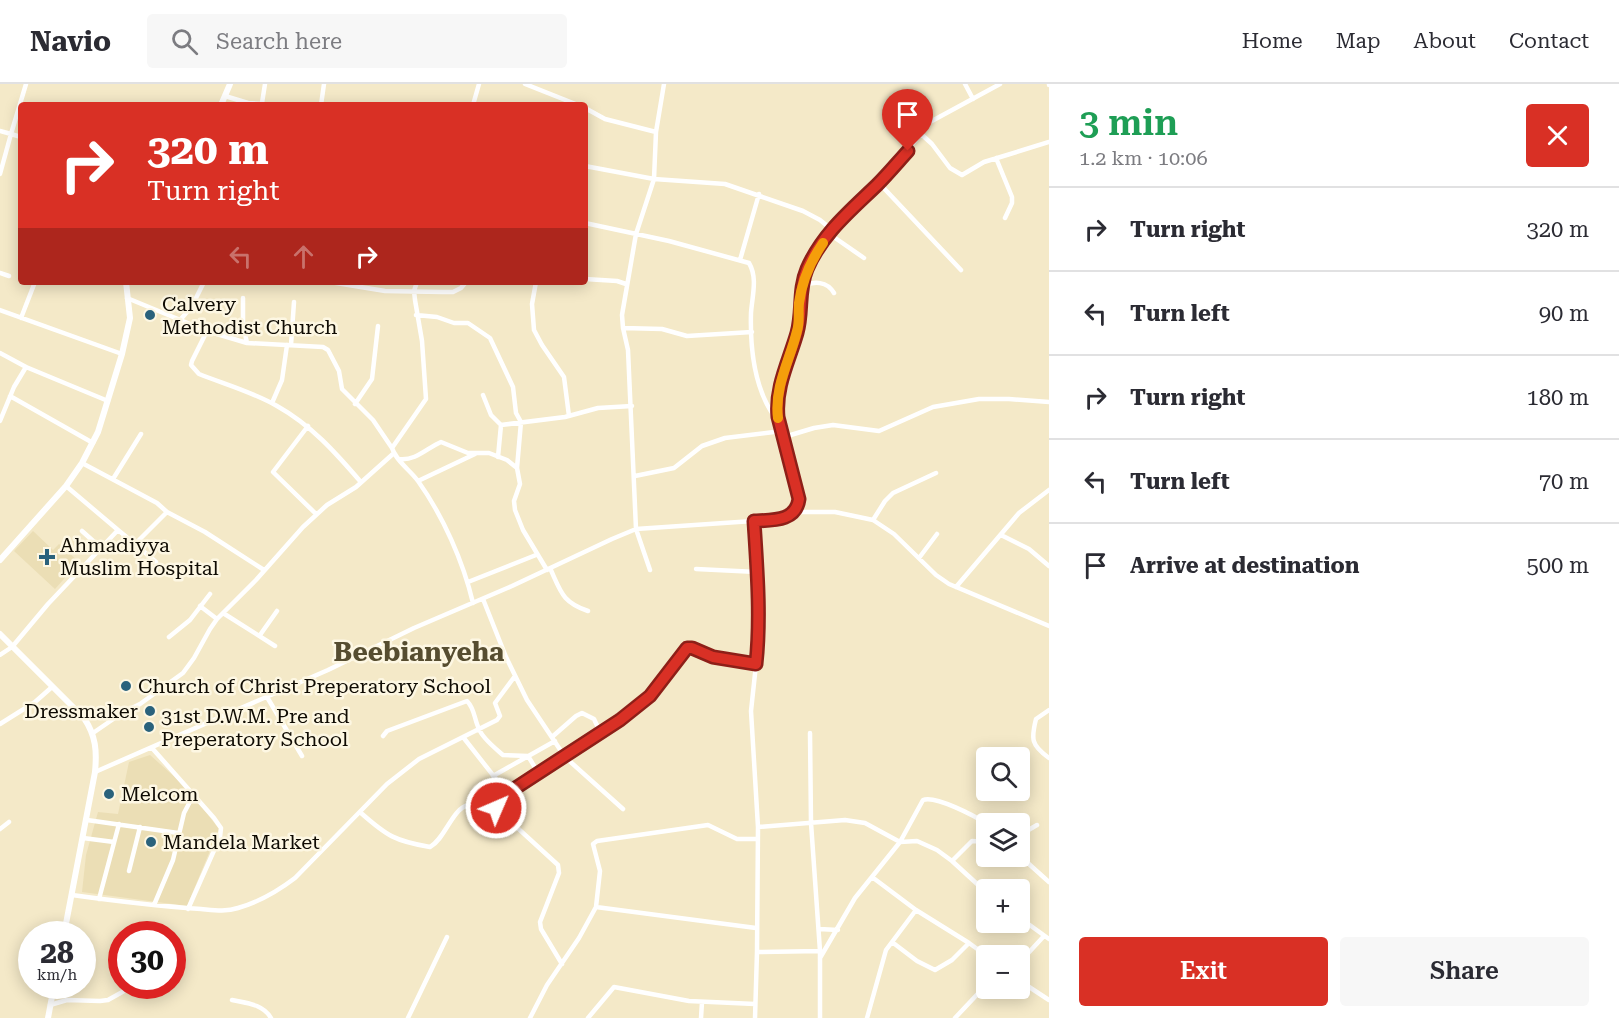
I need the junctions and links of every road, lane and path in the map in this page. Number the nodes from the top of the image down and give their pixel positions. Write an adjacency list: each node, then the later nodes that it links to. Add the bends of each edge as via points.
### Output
1 (26, 84): 13 (street)
2 (230, 84): 11 (street)
3 (265, 84): 16 (street)
4 (324, 84): 17 (street)
5 (471, 84): 10 (street)
6 (525, 84): 19 (street)
7 (664, 84): 23 (street)
8 (965, 84): 12 (street)
9 (1000, 84): 12 (street)
10 (478, 85): 18 (street)
11 (225, 96): 14 (street); 15 (street)
12 (973, 99): 24 (street, via 930,122)
13 (21, 102)
14 (222, 102)
15 (245, 102)
16 (262, 102)
17 (321, 102)
18 (474, 102)
19 (570, 102)
20 (588, 110): 23 (street, via 605,119)
21 (18, 111): 25 (street)
22 (0, 131): 25 (street)
23 (657, 132): 31 (street)
24 (920, 133): 28 (street, via 950,168 962,175); 32 (street)
25 (11, 134): 26 (street); 30 (street)
26 (18, 136)
27 (1049, 142): 28 (street)
28 (996, 158): 34 (street, via 1012,196)
29 (588, 167): 31 (street)
30 (0, 174)
31 (654, 179): 33 (street, via 725,184); 37 (street)
32 (879, 183): 36 (street); 40 (street)
33 (759, 194): 36 (street, via 803,211); 39 (street)
34 (1005, 218)
35 (588, 224): 37 (street)
36 (830, 231): 38 (street); 52 (street, via 806,270)
37 (636, 234): 39 (street); 44 (street)
38 (864, 258)
39 (740, 260): 65 (street, via 749,263 754,272)
40 (961, 270)
41 (0, 273): 42 (street)
42 (9, 276)
43 (588, 279): 44 (street)
44 (626, 284): 63 (street)
45 (34, 285): 60 (street)
46 (126, 285): 55 (street)
47 (202, 285): 61 (street)
48 (348, 285): 53 (street)
49 (416, 285): 53 (street)
50 (464, 285): 53 (street, via 453,292)
51 (535, 285): 78 (street, via 534,330 564,377)
52 (802, 286): 54 (street, via 819,283); 83 (street, via 798,327 780,388 777,412)
53 (414, 291): 59 (street)
54 (834, 293)
55 (127, 298): 61 (street); 69 (street, via 130,318)
56 (243, 298): 66 (street)
57 (294, 302): 67 (street)
58 (0, 310): 60 (street)
59 (416, 315): 80 (street, via 468,323 490,338 513,387); 86 (street, via 423,341 426,399)
60 (21, 318): 69 (street)
61 (182, 319): 64 (street)
62 (378, 326): 76 (street, via 372,379)
63 (623, 328): 65 (street, via 662,329 687,336); 77 (street)
64 (207, 330): 66 (street); 75 (street, via 192,361 193,368 199,374)
65 (752, 332): 83 (street, via 752,358 766,404)
66 (247, 343): 67 (street)
67 (289, 345): 75 (street, via 282,380); 76 (street, via 317,346 328,351 339,371 342,389)
68 (0, 352): 70 (street)
69 (122, 354): 73 (street)
70 (26, 367): 72 (street); 73 (street)
71 (483, 395): 81 (street, via 491,415)
72 (10, 396): 79 (street); 85 (street)
73 (108, 400): 85 (street)
74 (1049, 402): 83 (street, via 996,398 962,402 933,407 879,431 833,425)
75 (272, 403): 82 (street)
76 (356, 404): 86 (street, via 373,420)
77 (632, 406): 78 (street, via 598,408); 93 (street)
78 (569, 416): 80 (street)
79 (0, 421)
80 (521, 422): 81 (street); 91 (street)
81 (501, 425): 88 (street)
82 (308, 426): 95 (street); 101 (street, via 273,472)
83 (782, 431): 93 (street, via 724,438 702,446 674,468); 100 (street, via 799,499)
84 (141, 434): 94 (street)
85 (93, 443): 90 (street)
86 (393, 450): 89 (street); 95 (street)
87 (478, 453): 88 (street); 89 (street, via 441,442 422,454); 96 (street)
88 (498, 457): 91 (street)
89 (398, 458): 96 (street)
90 (82, 463): 94 (street); 97 (street)
91 (517, 468): 111 (street, via 520,484 515,510)
92 (936, 473): 102 (street, via 893,493)
93 (635, 476): 104 (street)
94 (113, 479): 99 (street, via 157,502)
95 (360, 481): 101 (street)
96 (418, 481): 121 (street, via 441,519)
97 (66, 486): 105 (street); 113 (street)
98 (1049, 490): 108 (street, via 1018,513)
99 (167, 512): 109 (street); 118 (street)
100 (794, 512): 102 (street, via 835,512); 103 (street, via 783,519)
101 (316, 514): 118 (street)
102 (873, 520): 112 (street)
103 (754, 521): 104 (street); 120 (street)
104 (636, 529): 116 (street); 119 (street)
105 (118, 530): 109 (street); 110 (street)
106 (82, 531): 110 (street)
107 (937, 534): 112 (street)
108 (1001, 535): 115 (street, via 1029,549); 122 (street)
109 (135, 544): 114 (street)
110 (101, 548): 136 (street)
111 (536, 555): 116 (street); 121 (street)
112 (919, 558): 122 (street)
113 (0, 560)
114 (156, 562)
115 (1049, 566)
116 (548, 569): 124 (street); 128 (street, via 567,601)
117 (696, 569): 120 (street)
118 (264, 570): 129 (street)
119 (650, 570)
120 (758, 572): 138 (street)
121 (468, 582): 125 (street)
122 (956, 587): 131 (street)
123 (210, 594): 126 (street)
124 (483, 599): 125 (street); 139 (street)
125 (473, 603): 141 (street)
126 (200, 606): 130 (street); 134 (street)
127 (277, 610): 133 (street)
128 (588, 612)
129 (223, 613): 130 (street); 133 (street)
130 (217, 619): 145 (street, via 183,673)
131 (1049, 626)
132 (0, 634): 136 (street)
133 (260, 635): 135 (street)
134 (169, 637)
135 (275, 646)
136 (12, 647): 137 (street); 140 (street)
137 (0, 656)
138 (756, 664): 147 (street, via 687,648 650,696); 171 (street, via 751,711)
139 (515, 676): 144 (street, via 495,704 499,718); 150 (street)
140 (52, 687): 143 (street); 145 (street, via 84,718)
141 (267, 697): 151 (street); 152 (street)
142 (1049, 710): 155 (street, via 1036,719 1032,737 1037,748)
143 (0, 724)
144 (479, 730): 148 (street, via 466,701 387,730); 149 (street); 153 (street, via 503,755)
145 (93, 733): 156 (street, via 97,752)
146 (810, 733): 167 (street)
147 (601, 734): 150 (street, via 594,719 582,713); 154 (street)
148 (383, 736)
149 (463, 737): 158 (street); 163 (street, via 419,759 387,784)
150 (553, 739): 153 (street); 154 (street)
151 (152, 748): 156 (street); 159 (street)
152 (302, 756)
153 (528, 756): 157 (street); 158 (street)
154 (565, 757): 157 (street); 162 (street)
155 (1049, 758)
156 (95, 772): 165 (street)
157 (539, 774): 160 (street)
158 (493, 776): 160 (street)
159 (194, 794): 174 (street); 190 (street, via 221,831)
160 (507, 794): 161 (street, via 497,800)
161 (496, 808): 163 (street, via 468,805 461,809 430,847 384,833); 206 (street, via 558,865 559,873 540,922)
162 (623, 809)
163 (361, 813): 190 (street, via 282,888 236,909)
164 (976, 817): 178 (street, via 927,798 919,804)
165 (87, 820): 168 (street); 175 (street)
166 (9, 822): 172 (street)
167 (811, 823): 171 (street); 178 (street, via 853,821 875,827); 195 (street)
168 (119, 824): 170 (street); 177 (street)
169 (1037, 825): 173 (street)
170 (140, 827): 174 (street); 182 (street)
171 (758, 827): 176 (street)
172 (0, 829)
173 (1030, 830)
174 (178, 833): 188 (street, via 173,860)
175 (83, 838): 177 (street); 186 (street)
176 (757, 839): 189 (street, via 737,839 708,825 597,840 593,844 600,871); 194 (street)
177 (114, 842): 187 (street)
178 (900, 842): 180 (street, via 917,841); 183 (street)
179 (976, 842): 180 (street)
180 (952, 861): 185 (street)
181 (1030, 865): 184 (street)
182 (129, 871)
183 (872, 877): 191 (street); 196 (street)
184 (1049, 882)
185 (976, 883)
186 (72, 894): 187 (street); 192 (street)
187 (99, 899): 188 (street)
188 (154, 906): 190 (street)
189 (596, 907): 194 (street); 206 (street)
190 (188, 909)
191 (916, 910): 199 (street); 200 (street)
192 (67, 921)
193 (1030, 925): 198 (street)
194 (756, 928): 203 (street)
195 (819, 929): 196 (street); 202 (street)
196 (838, 930): 205 (street)
197 (447, 937): 218 (street)
198 (1047, 938): 204 (street)
199 (892, 942): 200 (street, via 935,970 952,960); 224 (street, via 884,956)
200 (969, 942): 201 (street)
201 (976, 947)
202 (820, 951): 203 (street); 205 (street)
203 (757, 952): 214 (street)
204 (1030, 953)
205 (820, 958): 223 (street)
206 (562, 964): 219 (street, via 546,985)
207 (1030, 988): 212 (street)
208 (976, 996): 225 (street)
209 (51, 999): 215 (street)
210 (110, 999): 215 (street, via 67,1000)
211 (232, 1000): 217 (street, via 259,1007)
212 (1049, 1000)
213 (702, 1002): 214 (street); 220 (street, via 614,987); 221 (street)
214 (755, 1004): 222 (street)
215 (50, 1005): 216 (street)
216 (48, 1018)
217 (271, 1018)
218 (408, 1018)
219 (530, 1018)
220 (588, 1018)
221 (701, 1018)
222 (755, 1018)
223 (820, 1018)
224 (867, 1018)
225 (955, 1018)

